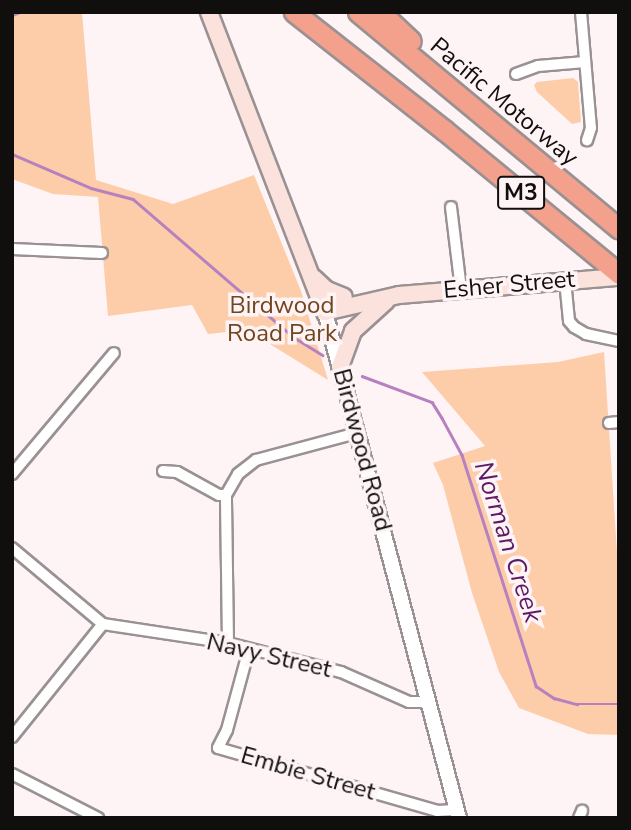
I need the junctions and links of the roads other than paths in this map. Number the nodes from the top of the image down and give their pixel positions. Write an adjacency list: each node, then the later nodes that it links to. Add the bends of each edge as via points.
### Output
1 (209, 12): 14 (main road, Birdwood Road)
2 (294, 12): 15 (highway, M3)
3 (358, 12): 8 (highway, Pacific Motorway / M3)
4 (380, 12): 8 (highway, via 471,92)
5 (581, 12): 6 (street)
6 (585, 62): 7 (street, via 538,66); 9 (street, via 591,128)
7 (516, 74)
8 (480, 114): 11 (highway, Pacific Motorway / M3)
9 (587, 140)
10 (451, 207): 17 (street)
11 (619, 229)
12 (12, 249): 13 (street)
13 (102, 253)
14 (311, 275): 18 (main road, via 327,290); 20 (main road, Birdwood Road)
15 (619, 275): 16 (main road, Esher Street)
16 (568, 280): 17 (main road, Esher Street); 21 (street, via 569,320 574,327)
17 (461, 289): 19 (main road, Esher Street)
18 (344, 297): 19 (main road, Esher Street, via 386,292); 20 (main road, Esher Street)
19 (393, 297): 20 (main road, Esher Street); 23 (main road, via 357,326)
20 (323, 308): 23 (street, Birdwood Road)
21 (619, 341)
22 (114, 353): 26 (street)
23 (340, 354): 24 (street, Birdwood Road)
24 (357, 433): 27 (street, via 250,463); 32 (street, Birdwood Road)
25 (163, 471): 27 (street, via 177,472)
26 (12, 474)
27 (226, 495): 30 (street)
28 (12, 548): 29 (street)
29 (103, 624): 30 (street, Navy Street); 33 (street)
30 (228, 643): 31 (street, Navy Street)
31 (249, 649): 32 (street, Navy Street, via 341,672 409,702); 35 (street, Embie Street, via 218,748)
32 (429, 702): 35 (street, Birdwood Road)
33 (12, 737)
34 (12, 774): 36 (street)
35 (458, 814)
36 (98, 818)

